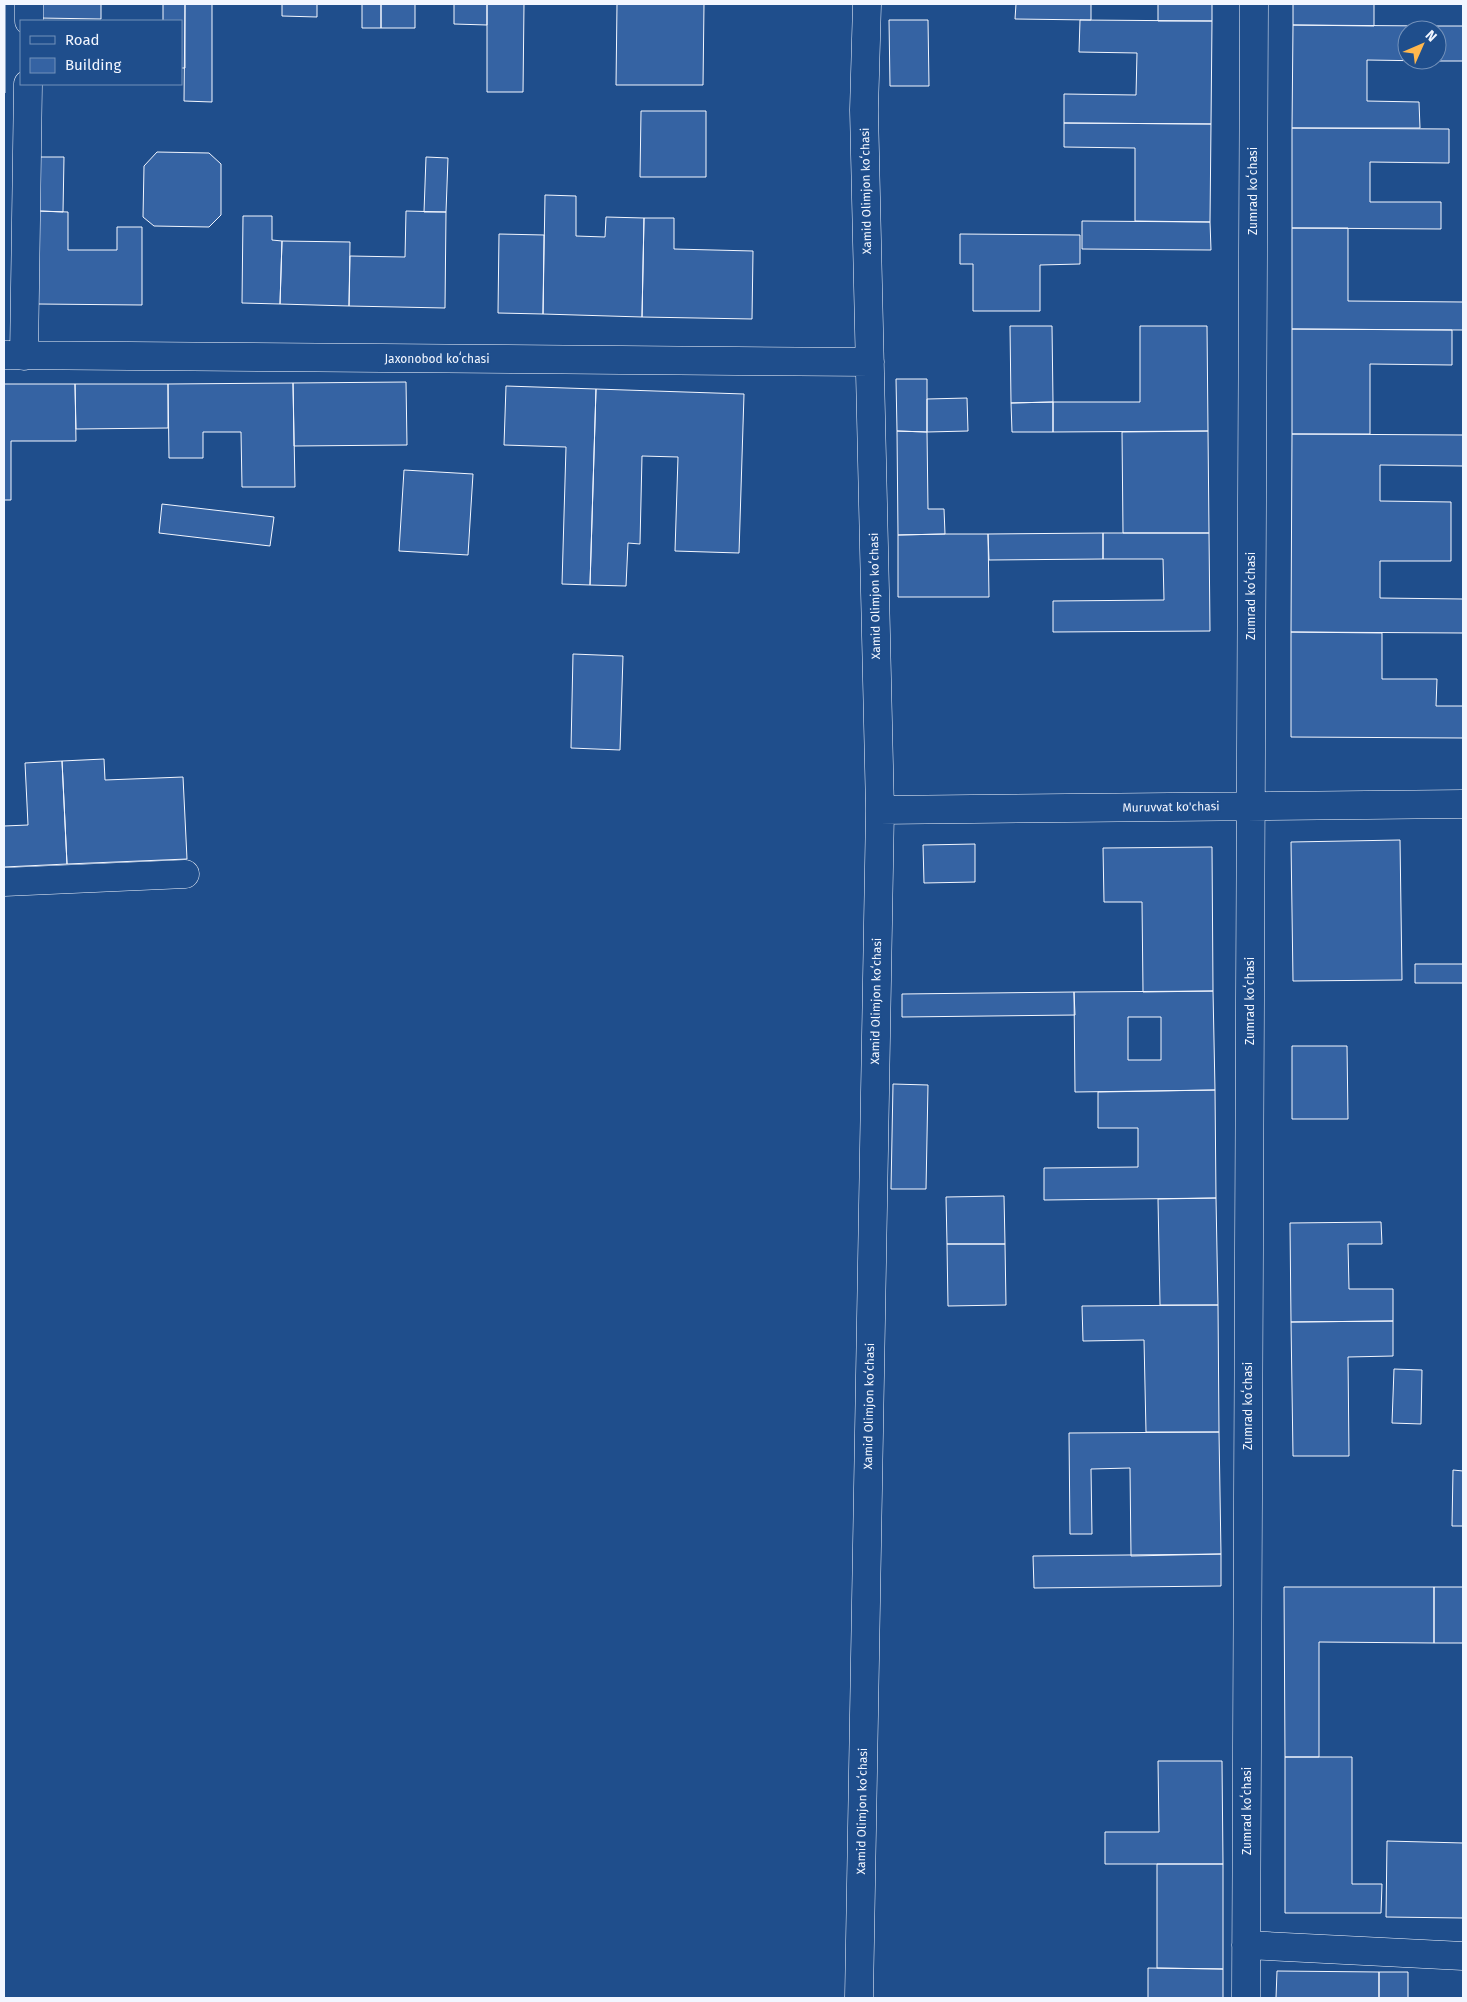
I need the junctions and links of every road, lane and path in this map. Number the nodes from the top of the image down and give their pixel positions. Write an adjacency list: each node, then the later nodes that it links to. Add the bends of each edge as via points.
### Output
1 (29, 4): 4 (street)
2 (867, 4): 7 (street, Xamid Olimjon koʻchasi, via 864,110)
3 (1254, 4): 9 (street, Zumrad koʻchasi)
4 (29, 20)
5 (28, 85): 6 (street)
6 (14, 356): 7 (street, Jaxonobod koʻchasi)
7 (870, 362): 10 (street, Xamid Olimjon koʻchasi)
8 (1463, 804): 9 (street, Muruvvat ko'chasi)
9 (1250, 806): 10 (street, Muruvvat ko'chasi); 13 (street, Zumrad koʻchasi)
10 (880, 810): 15 (street, Xamid Olimjon koʻchasi)
11 (185, 874): 12 (street)
12 (4, 882)
13 (1246, 1945): 14 (street); 16 (street, Zumrad koʻchasi)
14 (1463, 1956)
15 (859, 1998)
16 (1246, 1998)

